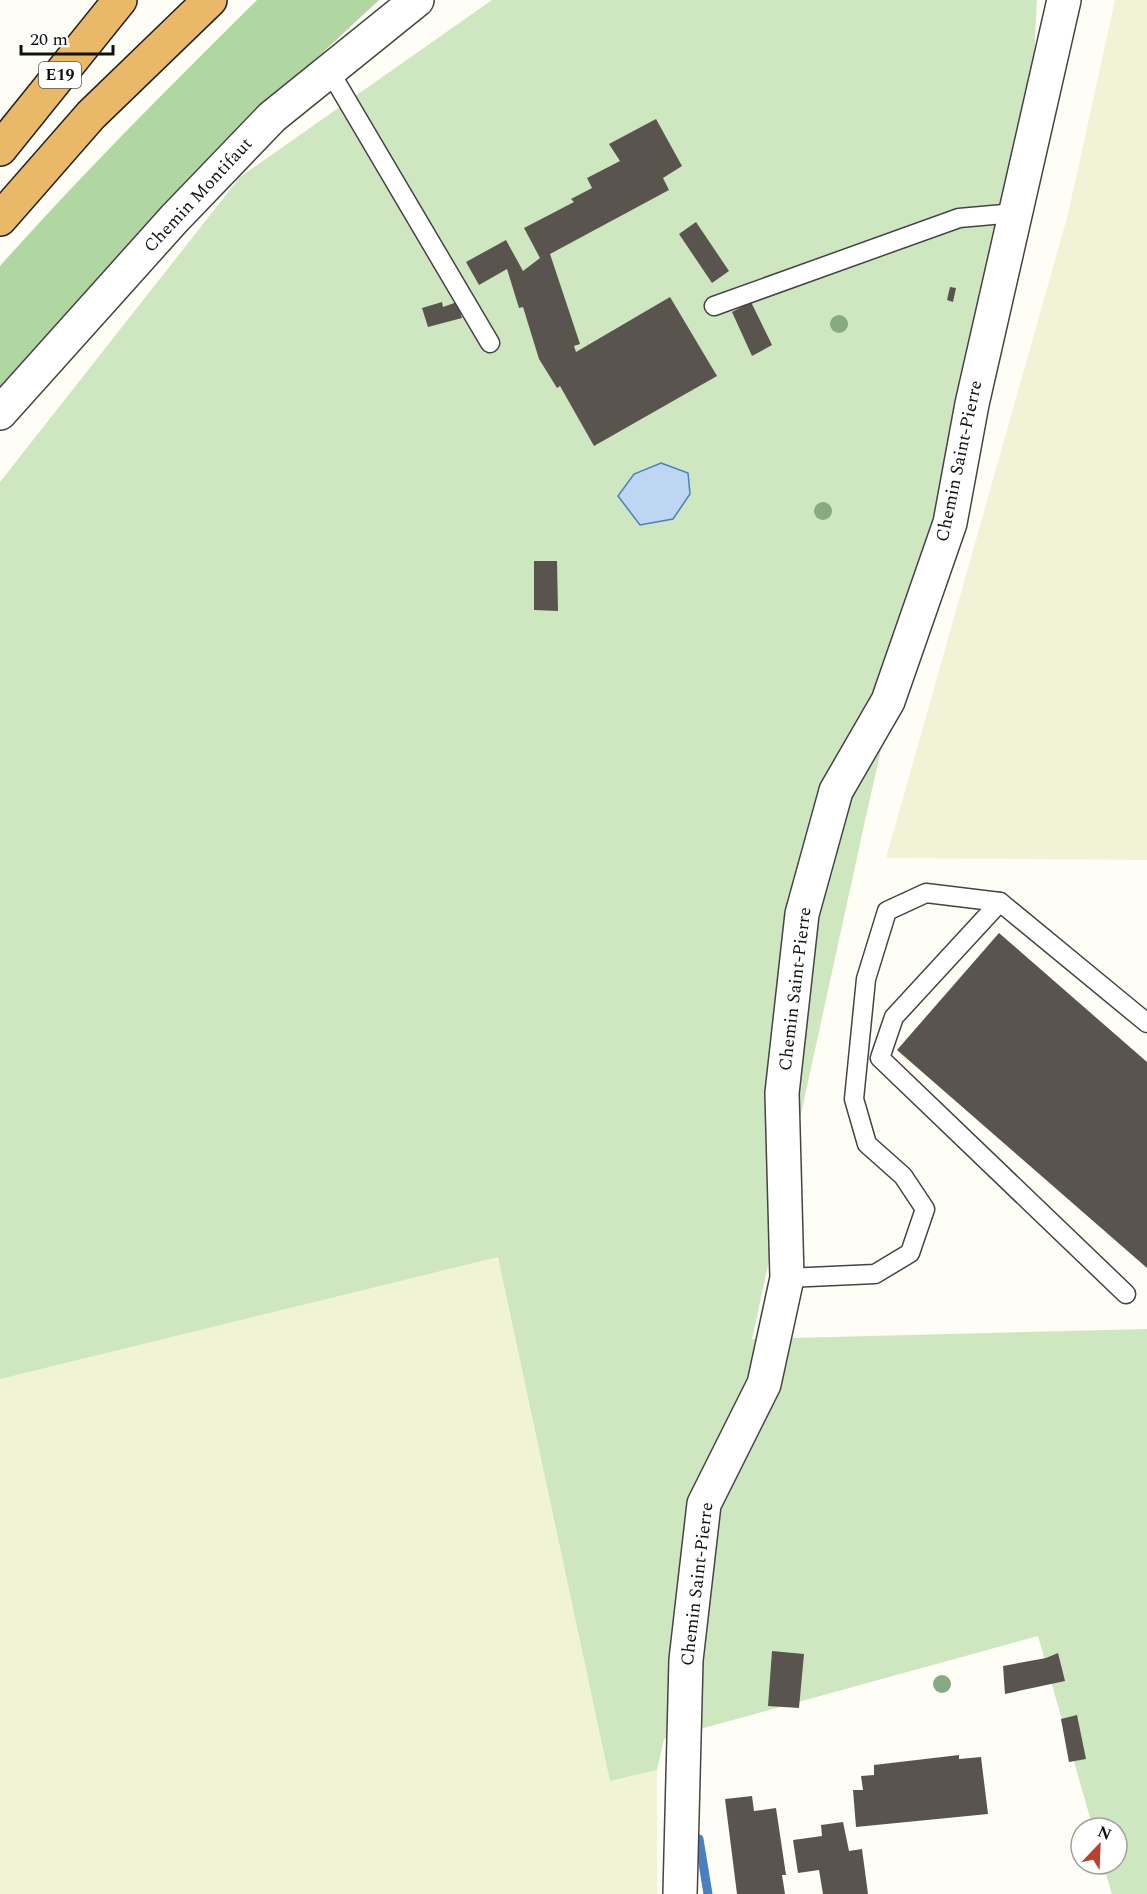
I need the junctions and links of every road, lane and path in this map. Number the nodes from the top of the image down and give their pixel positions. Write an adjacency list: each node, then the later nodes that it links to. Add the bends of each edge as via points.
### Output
1 (120, 0): 6 (highway, E19)
2 (210, 0): 8 (highway, via 91,115)
3 (417, 0): 5 (street, Chemin Montifaut)
4 (1065, 0): 7 (street, Chemin Saint-Pierre)
5 (329, 70): 10 (lane); 11 (street, Chemin Montifaut, via 272,117)
6 (0, 149)
7 (1015, 213): 9 (lane, via 958,218); 14 (street, Chemin Saint-Pierre, via 950,523 888,701 836,791 802,915 782,1093)
8 (0, 219)
9 (714, 306)
10 (490, 343)
11 (0, 412)
12 (1000, 902): 13 (lane); 14 (lane, via 926,893 887,911 866,979 854,1099 867,1144 903,1176 926,1209 910,1253 875,1274); 15 (lane, via 894,1017 880,1058)
13 (1147, 1023)
14 (787, 1278): 16 (street, Chemin Saint-Pierre, via 764,1384 704,1504 686,1660)
15 (1126, 1294)
16 (680, 1894)

